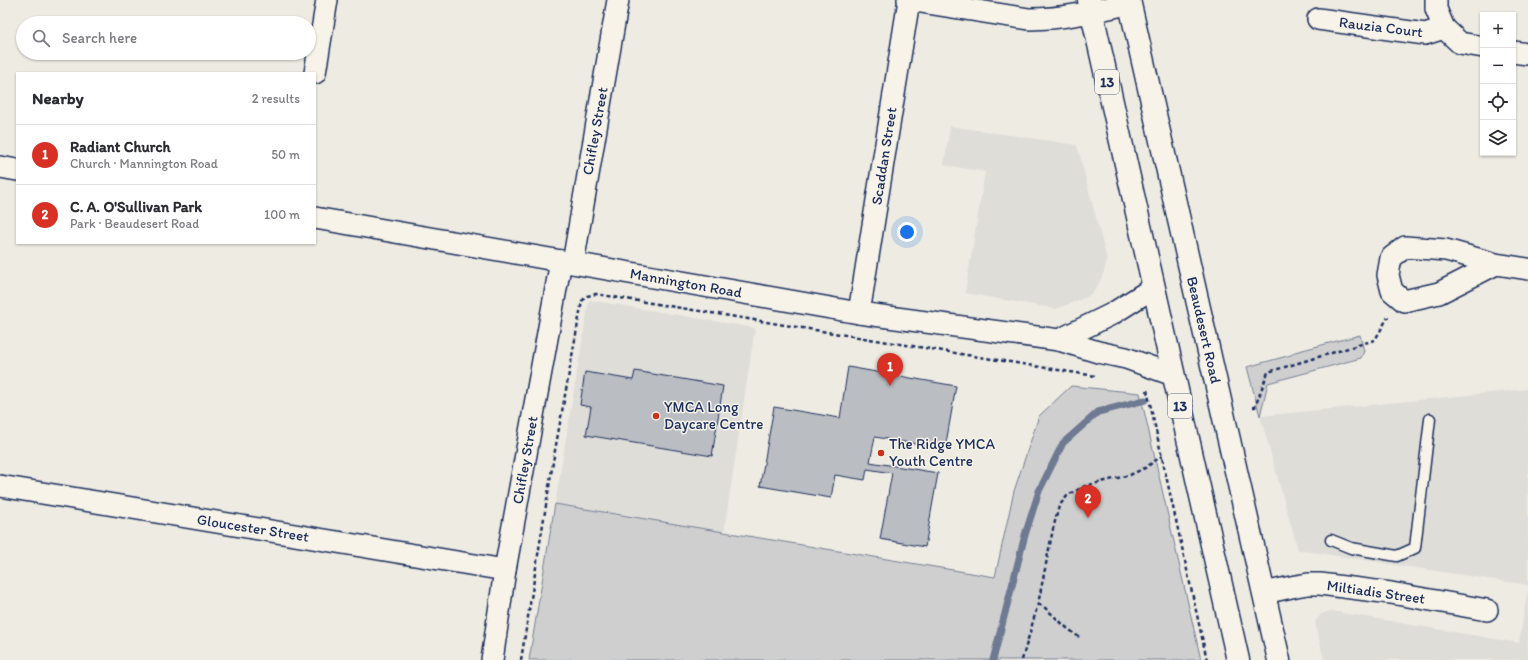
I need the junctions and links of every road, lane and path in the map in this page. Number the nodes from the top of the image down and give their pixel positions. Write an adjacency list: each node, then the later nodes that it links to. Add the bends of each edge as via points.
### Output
1 (327, 0): 12 (street)
2 (618, 0): 16 (street, Chifley Street)
3 (909, 0): 6 (street, via 1029,19 1044,19); 21 (street, Scaddan Street)
4 (1436, 0): 8 (street, via 1436,9)
5 (1130, 2): 6 (street); 32 (highway, Beaudesert Road)
6 (1090, 6): 19 (highway, 13)
7 (1318, 19): 8 (street, Rauzia Court, via 1425,34)
8 (1444, 28): 9 (street, via 1460,43)
9 (1480, 46)
10 (1516, 52): 11 (street)
11 (1528, 54)
12 (315, 72)
13 (0, 167): 14 (street)
14 (16, 170)
15 (316, 218): 16 (street, Mannington Road)
16 (567, 262): 21 (street, Mannington Road); 31 (street, Chifley Street)
17 (1496, 264): 18 (street); 20 (street, via 1438,293 1404,301); 20 (street, via 1446,250 1405,247 1391,258 1388,275 1392,292)
18 (1528, 269)
19 (1153, 288): 22 (street, via 1112,314); 23 (highway, 13)
20 (1399, 297): 26 (path, via 1376,340 1268,372)
21 (859, 312): 22 (street, Mannington Road)
22 (1059, 340): 23 (street, Mannington Road, via 1122,357)
23 (1173, 375): 40 (highway, 13)
24 (1103, 377): 37 (path, via 596,294 587,296 582,301)
25 (1141, 385): 28 (path, via 1147,390)
26 (1253, 407)
27 (1430, 419): 30 (lane, via 1415,548 1397,556 1351,548)
28 (1162, 456): 33 (path, via 1130,475 1085,486 1068,495 1059,506 1052,529); 39 (path)
29 (0, 486): 31 (street, Gloucester Street)
30 (1331, 540)
31 (505, 570): 36 (street, Chifley Street)
32 (1264, 593): 34 (street, Miltiadis Street, via 1320,584 1391,593); 41 (highway, Beaudesert Road)
33 (1038, 604): 35 (path); 38 (path)
34 (1487, 610)
35 (1079, 637)
36 (492, 660)
37 (521, 660)
38 (1022, 660)
39 (1207, 660)
40 (1238, 660)
41 (1279, 660)

